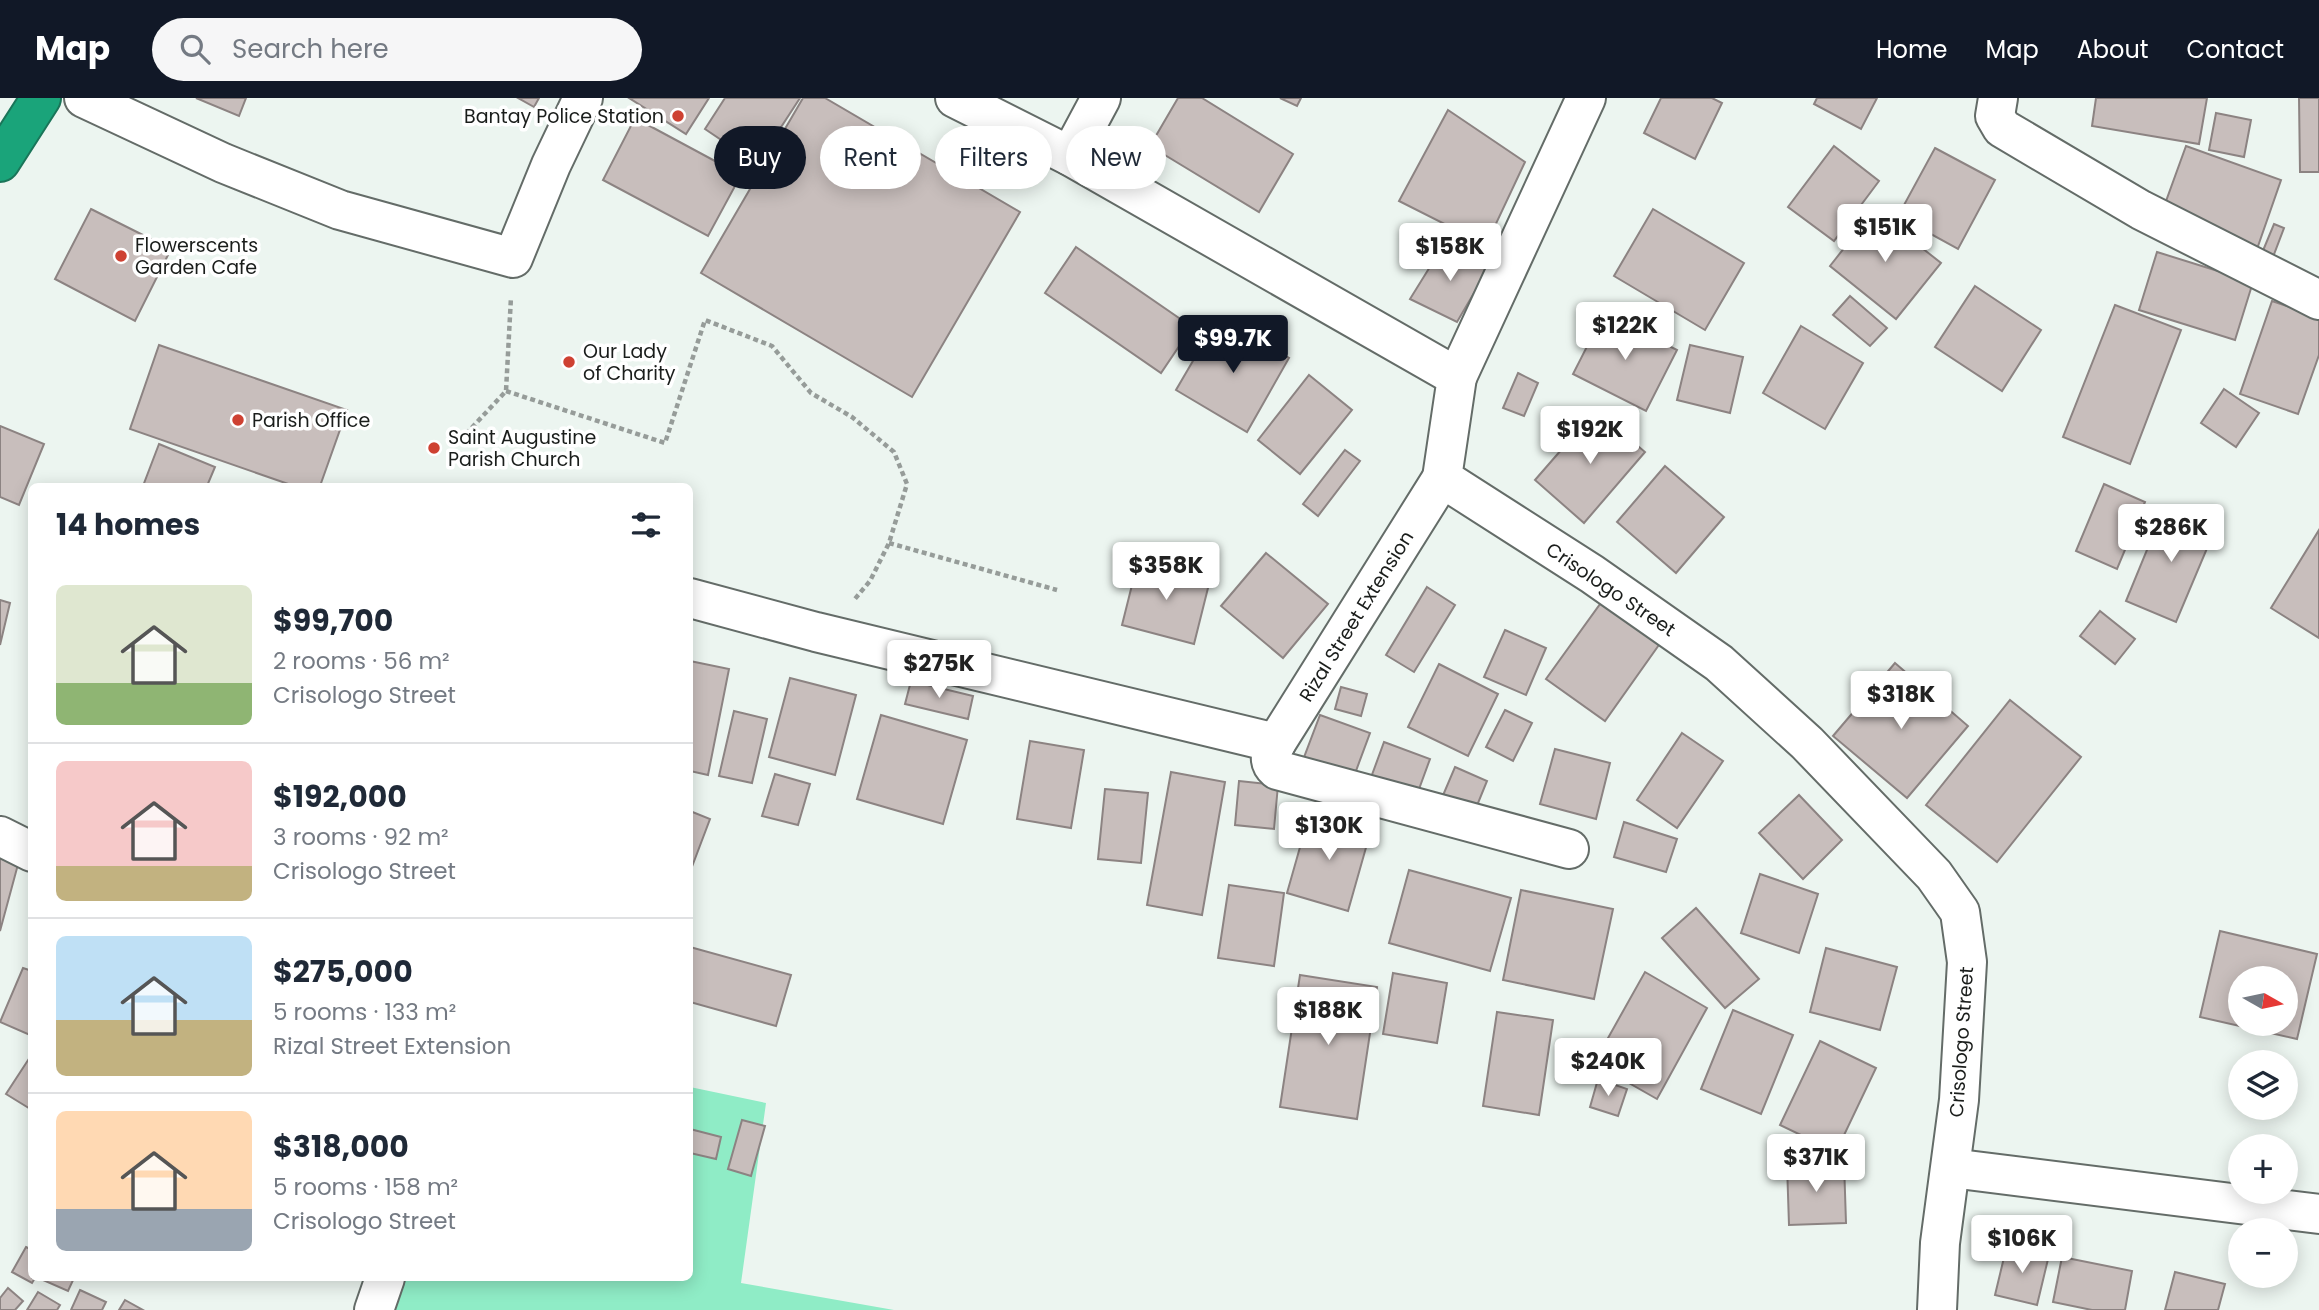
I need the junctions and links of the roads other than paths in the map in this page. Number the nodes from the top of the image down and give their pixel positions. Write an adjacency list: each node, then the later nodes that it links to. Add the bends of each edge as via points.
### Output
1 (41, 98): 10 (highway)
2 (85, 98): 3 (street, via 223,163 340,210 513,258)
3 (583, 98)
4 (955, 98): 9 (street)
5 (1101, 98): 8 (street)
6 (1586, 98): 13 (street)
7 (1998, 98): 12 (street, via 1995,116 2002,128 2141,210)
8 (1086, 126)
9 (1066, 154)
10 (0, 162)
11 (1128, 189): 13 (street)
12 (2319, 300)
13 (1457, 377): 14 (street)
14 (1442, 478): 16 (street, Rizal Street Extension); 20 (street, Crisologo Street, via 1592,573 1719,663 1807,743 1934,875 1960,912 1968,962)
15 (693, 599): 16 (street)
16 (1273, 748): 18 (street, via 1271,762 1277,770)
17 (0, 836): 19 (street)
18 (1569, 849)
19 (28, 850)
20 (1951, 1168): 21 (street); 24 (street, Crisologo Street, via 1940,1243)
21 (2319, 1214)
22 (384, 1281): 23 (street)
23 (374, 1310)
24 (1937, 1310)

